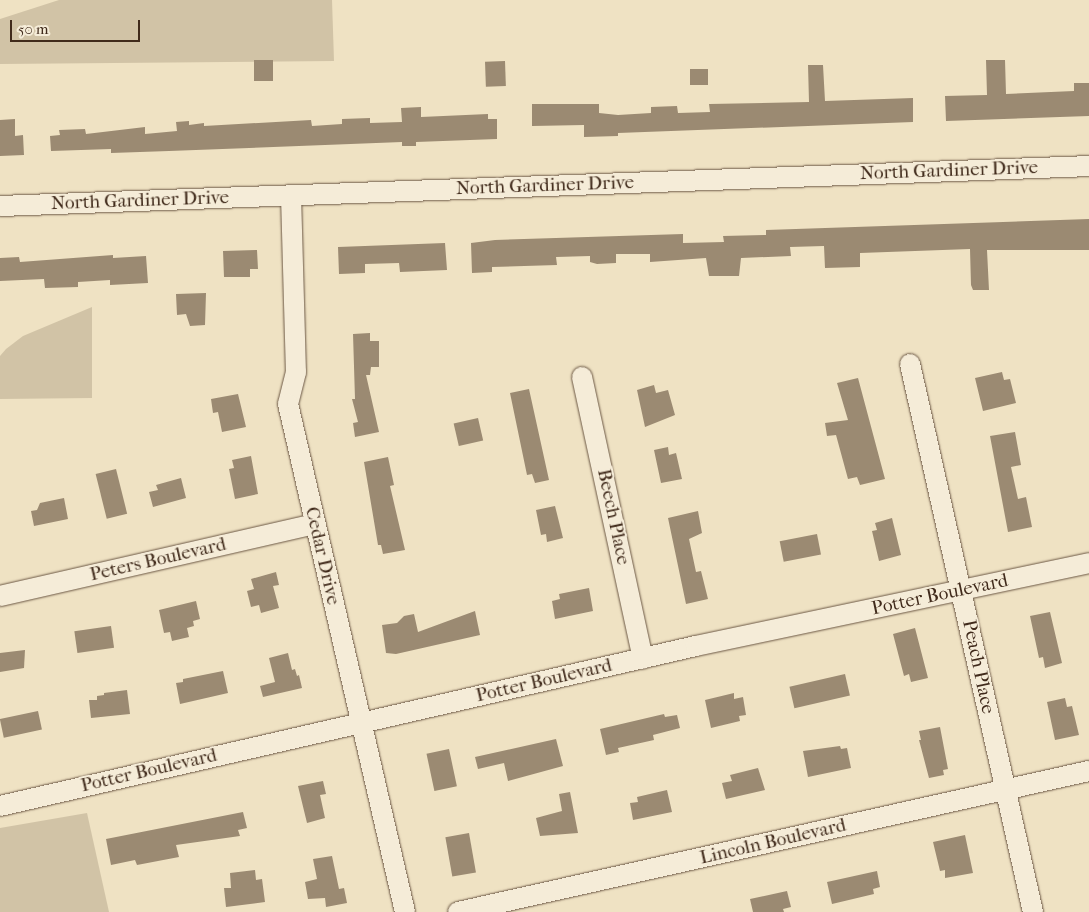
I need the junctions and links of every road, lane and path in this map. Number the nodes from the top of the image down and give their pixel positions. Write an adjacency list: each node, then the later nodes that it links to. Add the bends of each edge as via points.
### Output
1 (1089, 166): 2 (street, North Gardiner Drive)
2 (291, 195): 3 (street, North Gardiner Drive); 6 (street, Cedar Drive, via 296,372 288,404)
3 (0, 206)
4 (910, 364): 8 (street, Peach Place)
5 (582, 377): 10 (street, Beech Place)
6 (315, 524): 9 (street, Peters Boulevard); 11 (street, Cedar Drive)
7 (1089, 562): 8 (street, Potter Boulevard)
8 (961, 592): 10 (street, Potter Boulevard); 13 (street, Peach Place)
9 (0, 596)
10 (643, 658): 11 (street, Potter Boulevard)
11 (361, 722): 14 (street, Potter Boulevard); 15 (street, Cedar Drive)
12 (1089, 770): 13 (street, Lincoln Boulevard)
13 (1004, 789): 16 (street, Lincoln Boulevard); 17 (street, Peach Place)
14 (0, 806)
15 (405, 912)
16 (458, 912)
17 (1033, 912)

